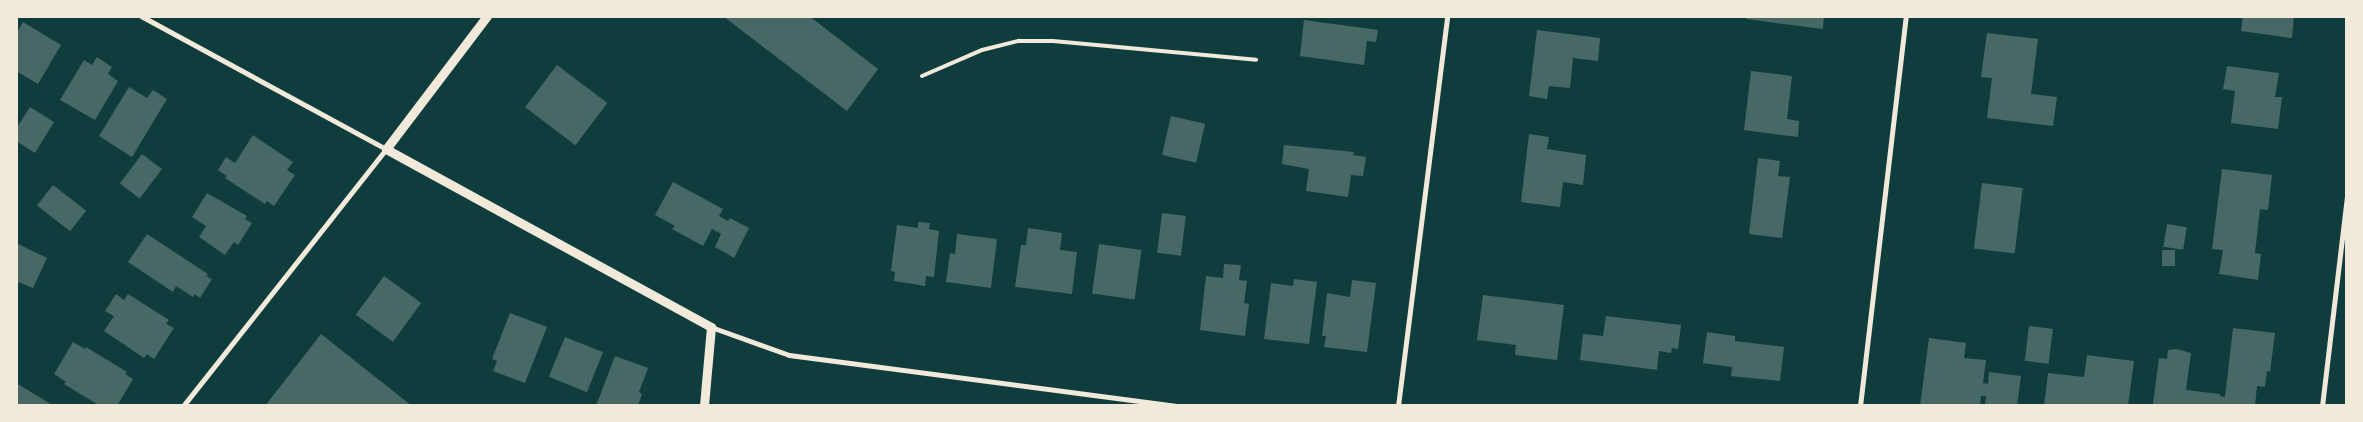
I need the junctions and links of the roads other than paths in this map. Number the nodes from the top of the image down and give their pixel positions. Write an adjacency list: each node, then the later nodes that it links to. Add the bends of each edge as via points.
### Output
1 (141, 16): 7 (street)
2 (487, 16): 7 (street)
3 (1446, 16): 13 (street)
4 (1906, 16): 14 (street)
5 (1256, 60): 6 (lane, via 1053,41 1018,41 982,50)
6 (922, 76)
7 (386, 149): 9 (street); 10 (street)
8 (2347, 196): 15 (street)
9 (711, 327): 11 (street); 12 (street, via 789,355)
10 (184, 406)
11 (704, 406)
12 (1178, 406)
13 (1398, 406)
14 (1860, 406)
15 (2322, 406)

